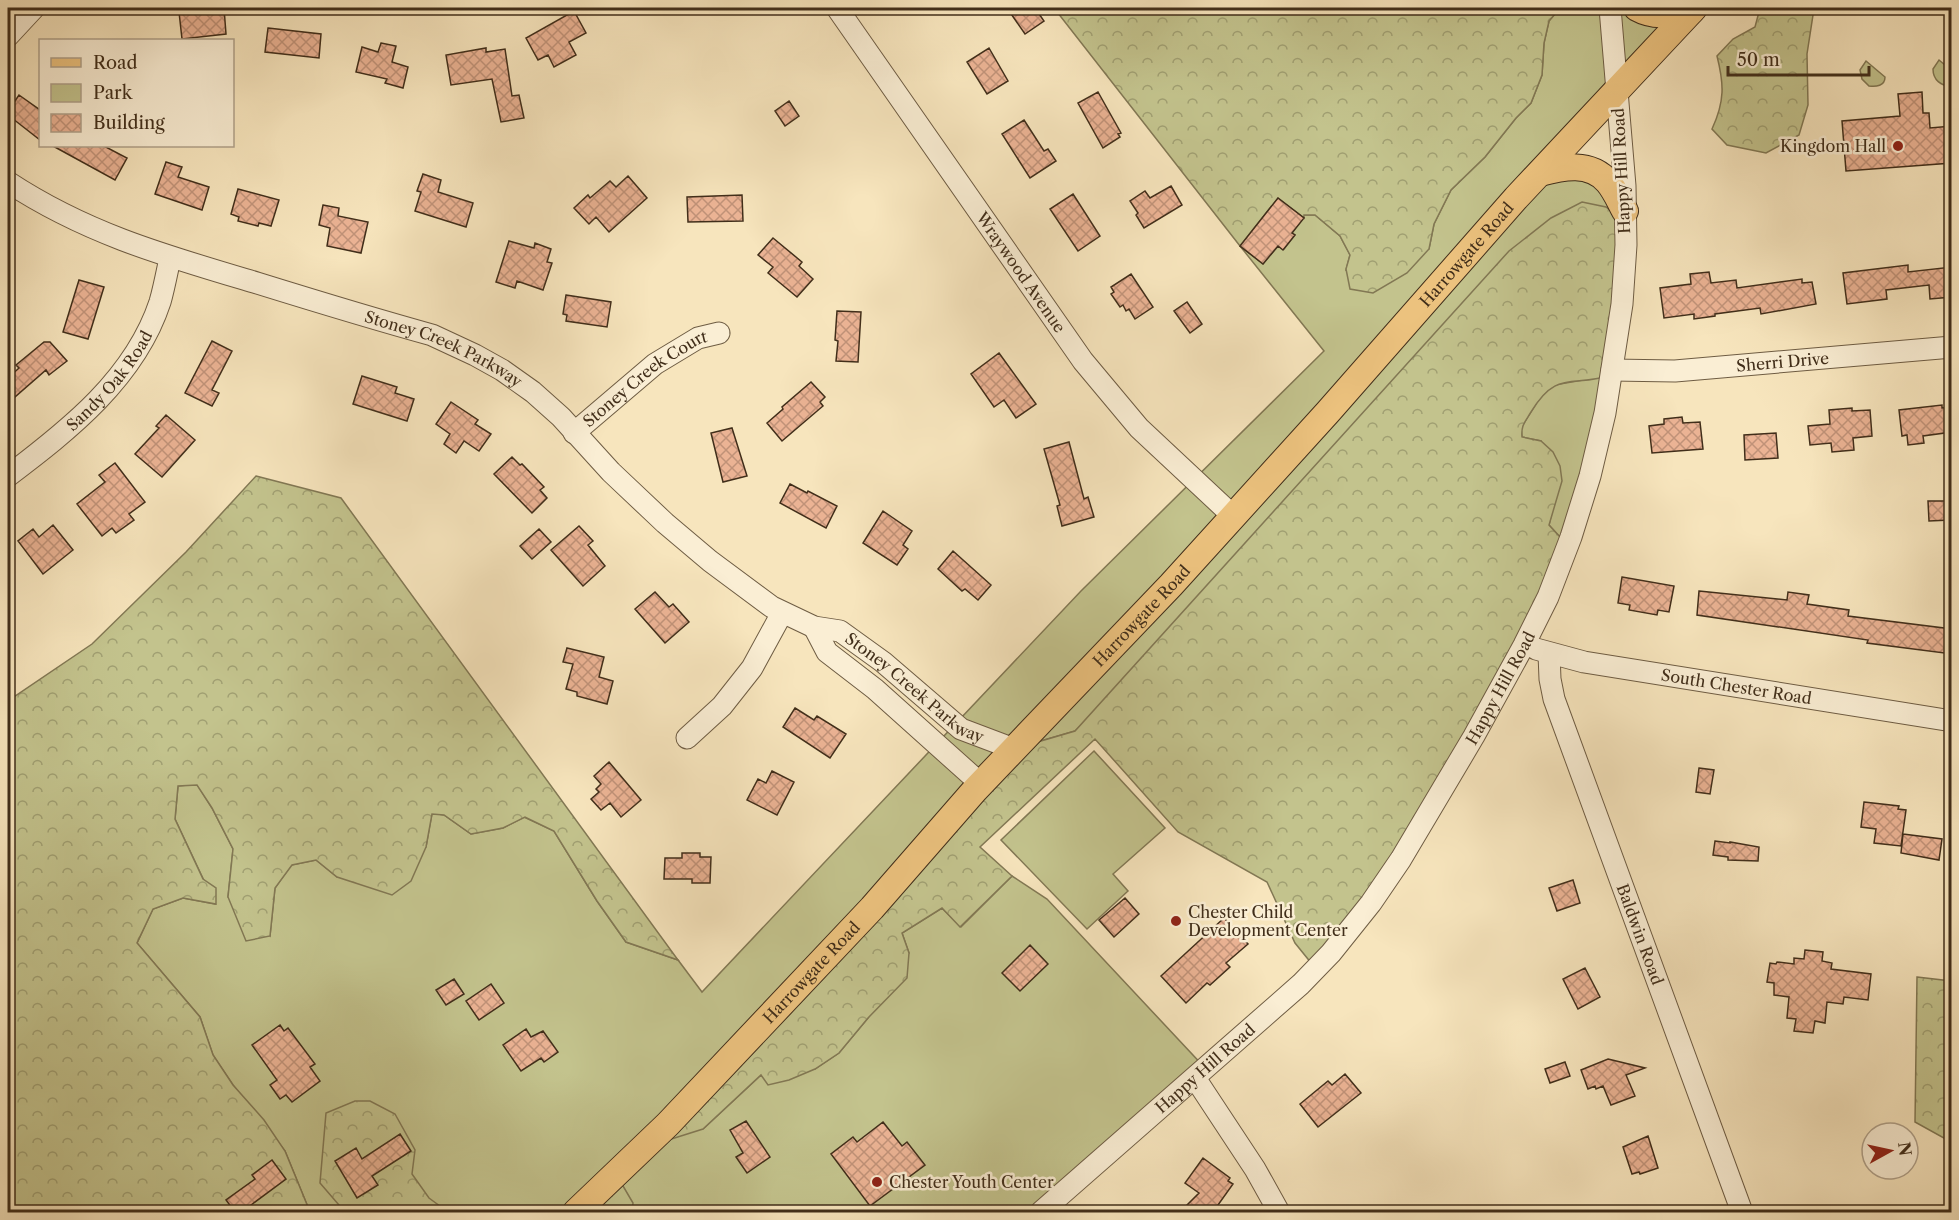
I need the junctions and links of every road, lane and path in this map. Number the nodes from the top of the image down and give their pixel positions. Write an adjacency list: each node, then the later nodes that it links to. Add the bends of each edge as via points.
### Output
1 (34, 8): 6 (street)
2 (837, 8): 17 (street, Wraywood Avenue, via 1083,361 1139,428)
3 (1610, 8): 7 (street, Happy Hill Road)
4 (1637, 8): 5 (main road, via 1667,15)
5 (1693, 9): 7 (main road, Harrowgate Road)
6 (8, 36)
7 (1617, 90): 8 (main road, Harrowgate Road); 10 (street, Happy Hill Road)
8 (1540, 173): 10 (main road, via 1566,166 1589,170 1607,181); 17 (main road, Harrowgate Road)
9 (8, 182): 11 (street, Stoney Creek Parkway, via 77,222)
10 (1625, 211): 14 (street, Happy Hill Road, via 1622,304)
11 (170, 258): 15 (street, Stoney Creek Parkway, via 432,335 502,370 533,392); 16 (street, Sandy Oak Road, via 160,302 136,352 88,411)
12 (719, 333): 15 (street, Stoney Creek Court, via 698,338 655,364)
13 (1952, 347): 14 (street, Sherri Drive, via 1675,371)
14 (1612, 370): 20 (street, Happy Hill Road, via 1590,476 1574,527 1548,597)
15 (574, 433): 18 (street, Stoney Creek Parkway, via 665,523)
16 (8, 476)
17 (1233, 516): 24 (main road, Harrowgate Road)
18 (782, 613): 19 (street, Stoney Creek Parkway); 23 (street, via 752,668 722,706)
19 (814, 627): 24 (street, Stoney Creek Parkway, via 840,631 961,729); 25 (street, Stoney Creek Parkway, via 827,652 875,689)
20 (1524, 645): 21 (street, South Chester Road); 26 (street, Happy Hill Road, via 1468,747 1371,903 1301,984)
21 (1549, 654): 22 (street, South Chester Road); 30 (street, Baldwin Road, via 1554,699)
22 (1952, 721)
23 (687, 738)
24 (1014, 749): 25 (main road, Harrowgate Road)
25 (981, 784): 27 (main road, Harrowgate Road, via 872,908 731,1058)
26 (1195, 1078): 28 (street, Happy Hill Road); 29 (street)
27 (576, 1212)
28 (1041, 1212)
29 (1279, 1212)
30 (1742, 1212)

